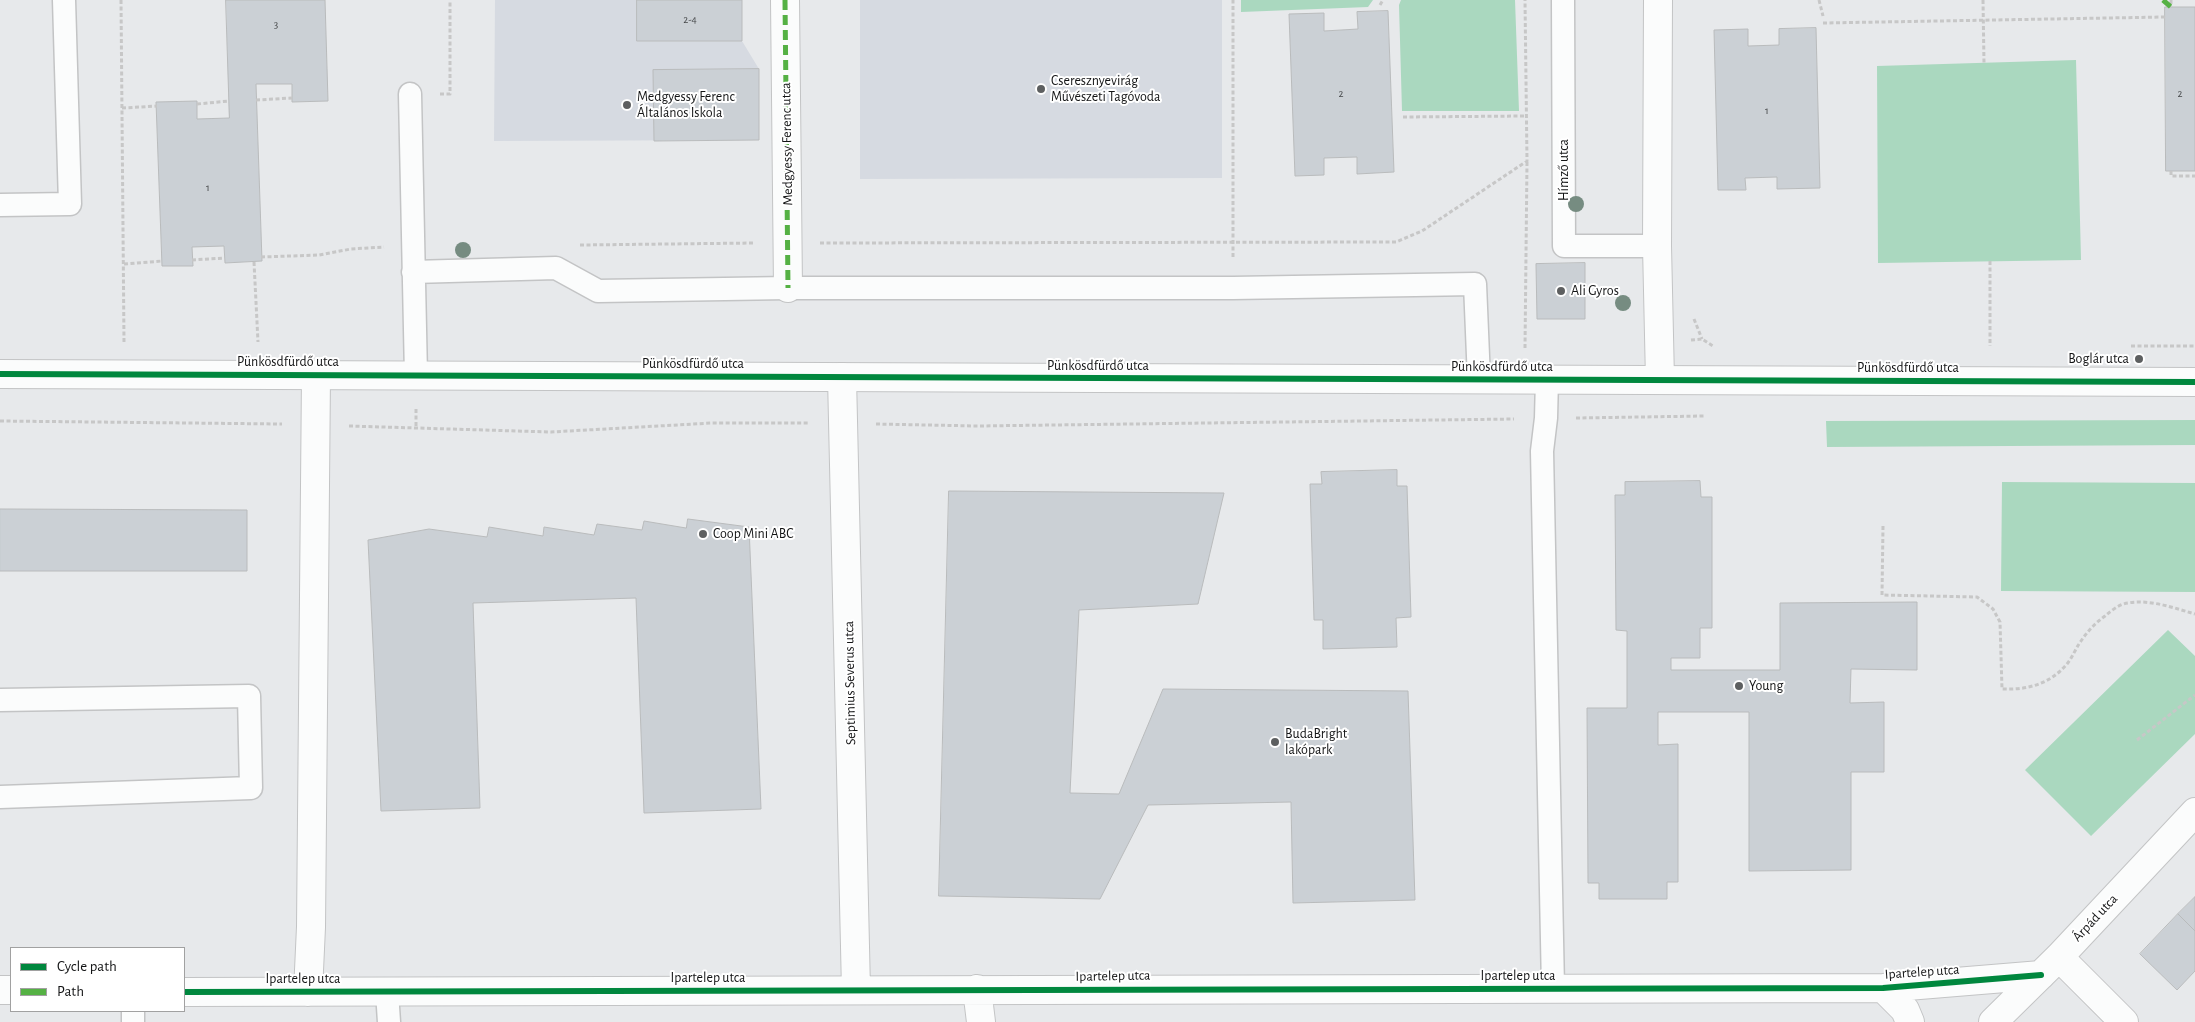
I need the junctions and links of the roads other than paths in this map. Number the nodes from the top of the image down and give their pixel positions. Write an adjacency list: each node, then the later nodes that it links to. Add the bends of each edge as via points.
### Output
1 (64, 0): 6 (lane, via 70,204)
2 (785, 0): 9 (street, Medgyessy Ferenc utca)
3 (1563, 0): 7 (lane, Hímző utca, via 1564,246)
4 (1658, 0): 7 (street)
5 (410, 94): 8 (lane)
6 (0, 206)
7 (1657, 246): 16 (street)
8 (413, 272): 9 (lane, via 556,268 598,291); 12 (lane)
9 (788, 288): 15 (lane, via 1234,288 1475,284)
10 (0, 374): 11 (street, Pünkösdfürdő utca)
11 (316, 375): 12 (street, Pünkösdfürdő utca); 27 (street)
12 (416, 376): 13 (street, Pünkösdfürdő utca)
13 (842, 377): 15 (street, Pünkösdfürdő utca); 25 (street, Septimius Severus utca)
14 (1547, 379): 15 (street, Pünkösdfürdő utca); 16 (street, Pünkösdfürdő utca); 22 (lane, via 1542,451)
15 (1479, 380)
16 (1660, 380): 17 (street, Pünkösdfürdő utca)
17 (2195, 382)
18 (0, 700): 19 (lane, via 249,696 250,788)
19 (0, 797)
20 (2195, 812): 21 (street, Árpád utca)
21 (2050, 966): 23 (street, Ipartelep utca); 32 (street, Árpád utca); 33 (street)
22 (1553, 988): 23 (street, Ipartelep utca); 24 (street, Ipartelep utca)
23 (1883, 988): 31 (street, Ipartelep utca, via 1905,1010)
24 (977, 989): 25 (street, Ipartelep utca); 30 (street)
25 (856, 990): 28 (street, Ipartelep utca)
26 (185, 992): 27 (street, Ipartelep utca)
27 (308, 992): 28 (street, Ipartelep utca)
28 (388, 992): 29 (lane)
29 (389, 1022)
30 (981, 1022)
31 (1910, 1022)
32 (1993, 1022)
33 (2124, 1022)

